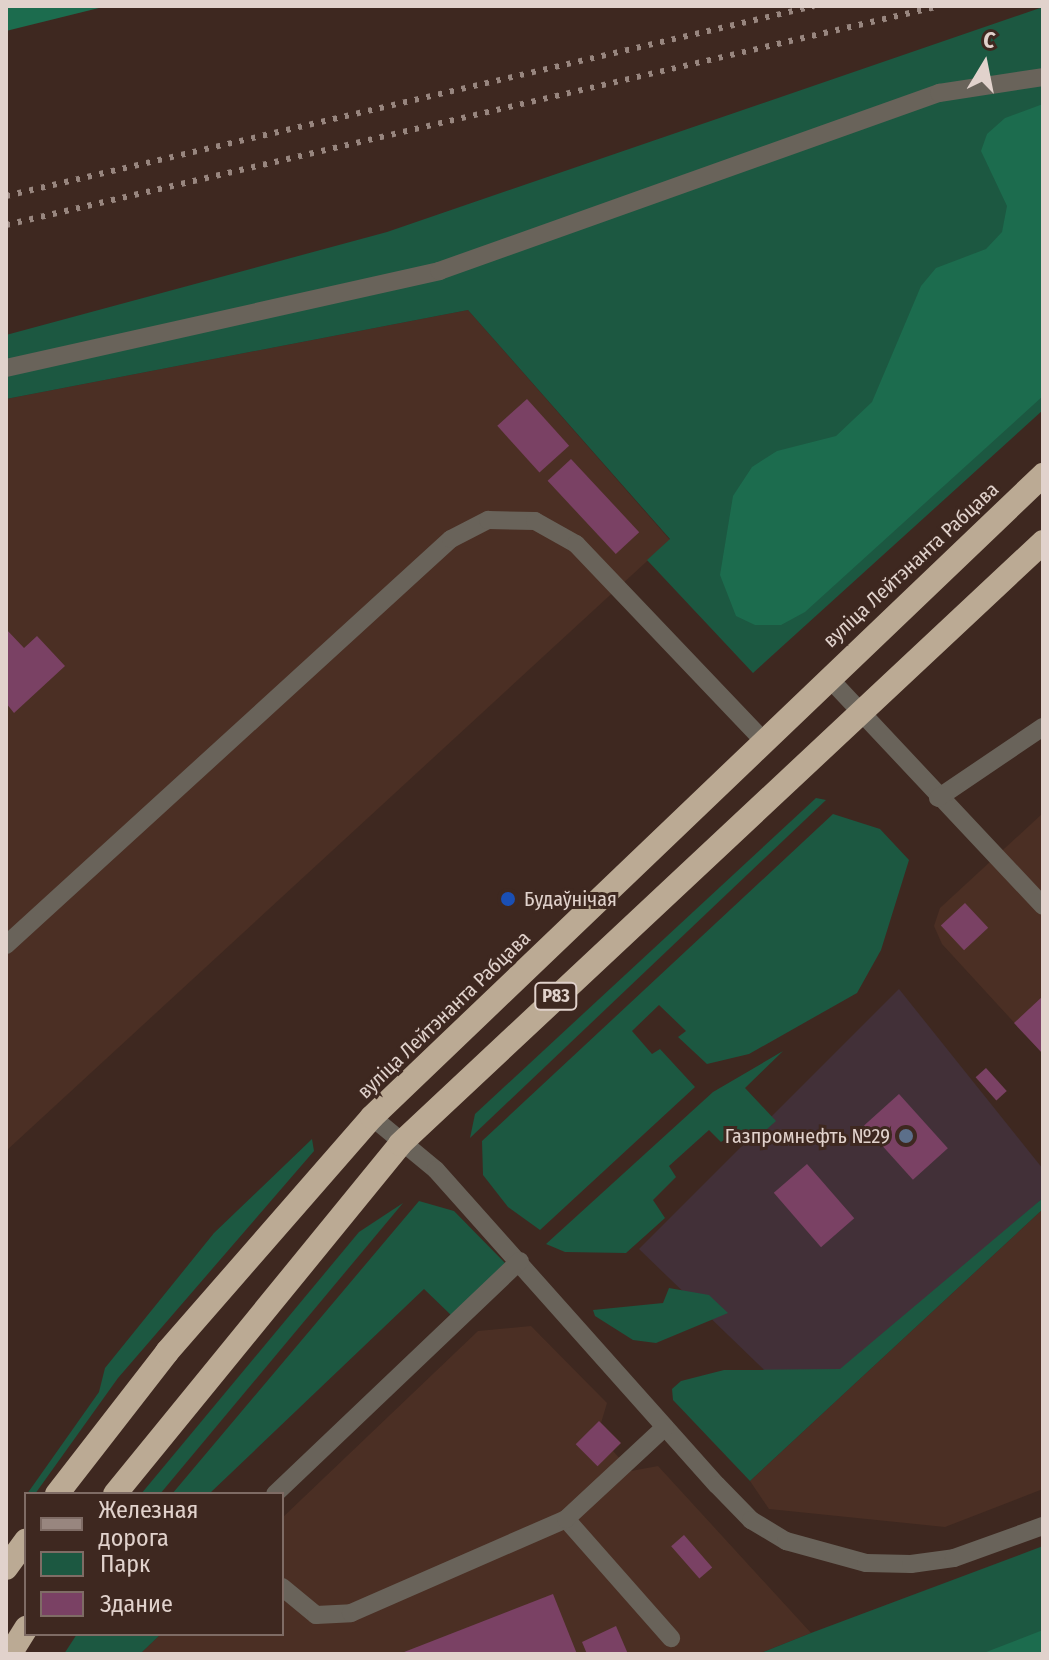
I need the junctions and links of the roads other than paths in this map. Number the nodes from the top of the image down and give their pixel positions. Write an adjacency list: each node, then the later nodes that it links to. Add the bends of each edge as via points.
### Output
1 (1043, 77): 2 (lane, via 939,93 439,271)
2 (6, 368)
3 (1043, 475): 5 (highway, вуліца Лейтэнанта Рабцава / Р83)
4 (1043, 542): 6 (highway, Р83)
5 (828, 677): 6 (lane); 8 (highway, вуліца Лейтэнанта Рабцава / Р83)
6 (857, 710): 9 (lane); 13 (highway, Р83)
7 (1043, 727): 9 (lane)
8 (762, 739): 11 (lane, via 576,544 535,521 488,520 451,539); 12 (highway, вуліца Лейтэнанта Рабцава / Р83)
9 (938, 798): 10 (lane)
10 (1043, 906)
11 (6, 945)
12 (372, 1117): 13 (lane); 16 (highway, вуліца Лейтэнанта Рабцава / Р83, via 157,1364)
13 (400, 1144): 14 (lane, via 436,1170); 17 (highway, Р83)
14 (520, 1261): 15 (lane); 18 (lane)
15 (665, 1427): 19 (lane); 20 (lane, via 751,1520 824,1555 866,1563 954,1558)
16 (59, 1492)
17 (117, 1492)
18 (277, 1492)
19 (566, 1519): 23 (lane, via 341,1616 304,1610); 25 (lane)
20 (1043, 1526)
21 (24, 1543): 22 (highway)
22 (6, 1568)
23 (284, 1589)
24 (24, 1631): 26 (highway)
25 (671, 1638)
26 (10, 1654)

